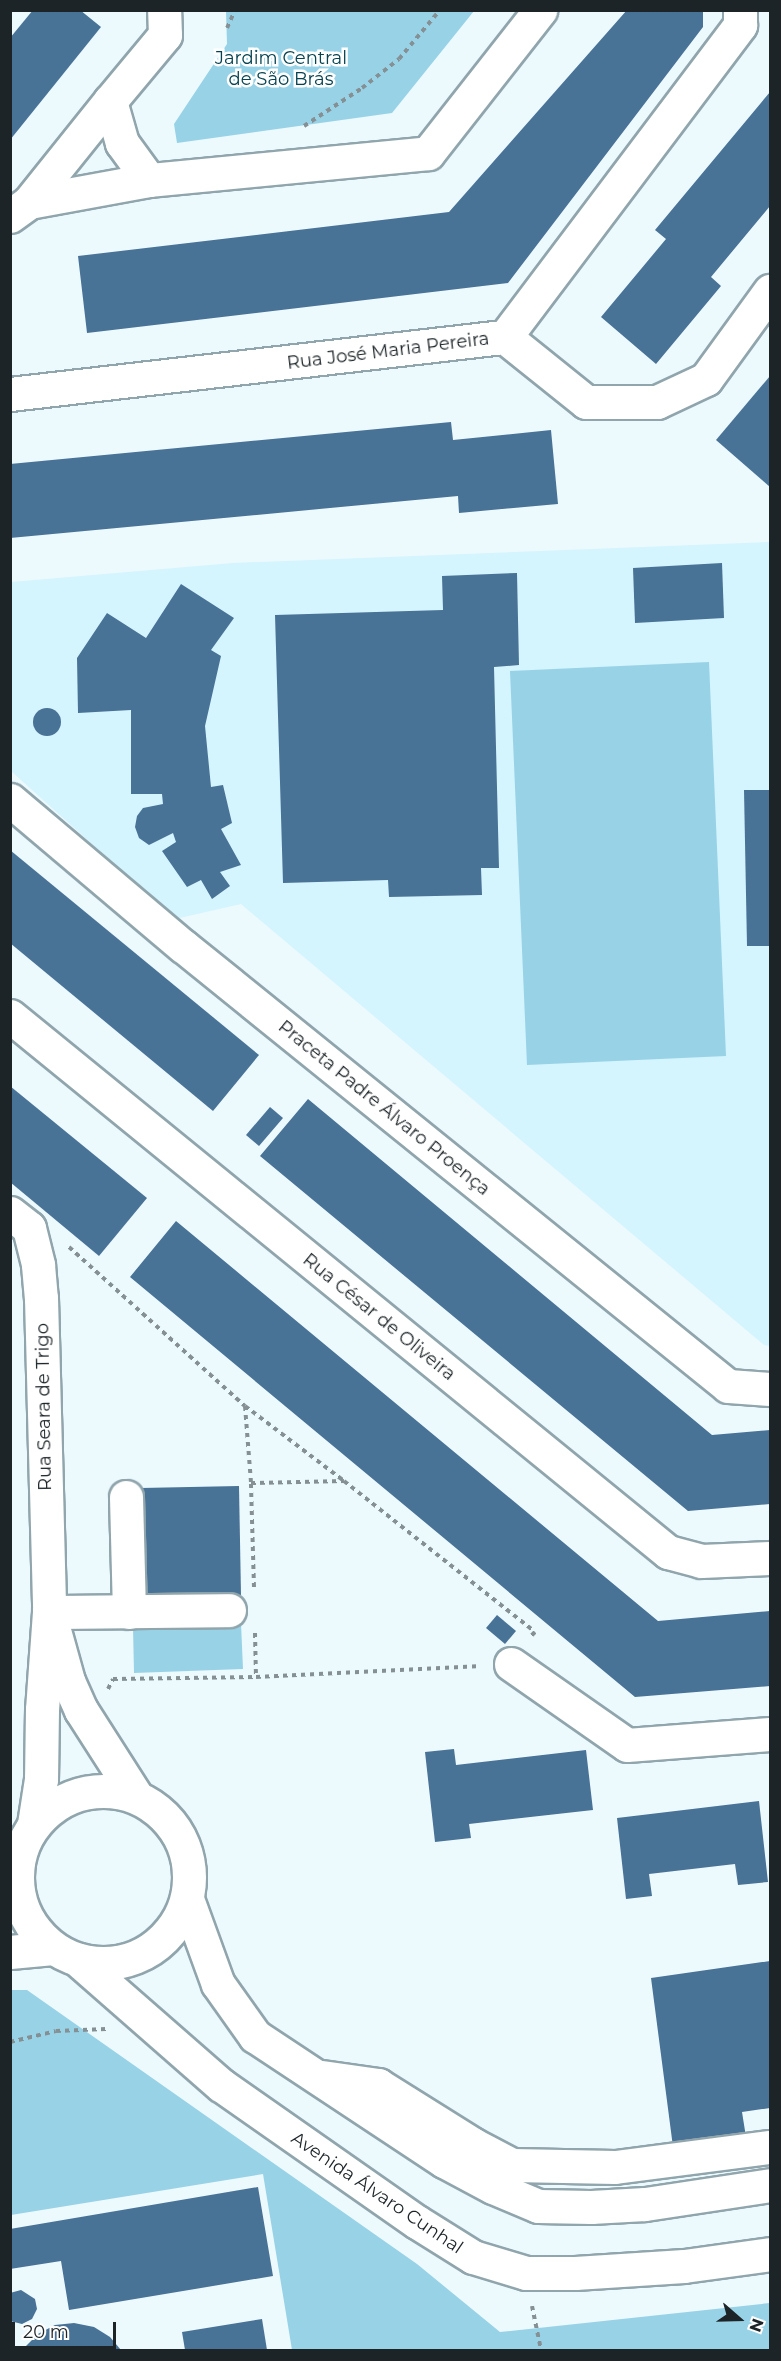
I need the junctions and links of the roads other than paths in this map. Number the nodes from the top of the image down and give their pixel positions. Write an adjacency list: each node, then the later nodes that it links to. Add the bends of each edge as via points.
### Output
1 (164, 10): 4 (street, via 165,35)
2 (540, 10): 5 (street, via 428,153)
3 (740, 10): 8 (street, Rua José Maria Pereira, via 740,25)
4 (110, 101): 5 (street, via 122,143); 6 (street)
5 (148, 180): 6 (street)
6 (20, 209)
7 (771, 291): 8 (street, via 706,379 657,402 586,402)
8 (505, 337): 9 (street, Rua José Maria Pereira)
9 (10, 394)
10 (10, 800): 13 (street, Praceta Padre Álvaro Proença, via 183,946 728,1386)
11 (10, 1016): 15 (street, Rua César de Oliveira, via 668,1552 700,1561)
12 (20, 1221): 17 (street, Rua Seara de Trigo, via 38,1265 41,1298)
13 (771, 1389)
14 (126, 1497): 18 (street)
15 (771, 1557)
16 (242, 1604): 18 (street)
17 (49, 1612): 18 (street); 21 (street, Rua Seara de Trigo, via 68,1681 81,1710); 22 (street, Rua Seara de Trigo, via 41,1779)
18 (129, 1612)
19 (511, 1664): 20 (street, via 627,1745)
20 (771, 1734)
21 (136, 1796): 22 (street, via 92,1790 70,1796); 24 (street, via 165,1816 184,1846 190,1881)
22 (34, 1824): 23 (street, via 21,1848)
23 (13, 1878): 26 (street, via 33,1928)
24 (187, 1899): 26 (street, via 164,1938 145,1953 101,1964); 27 (street, via 218,1984 236,2013 255,2036)
25 (10, 1952): 26 (street)
26 (65, 1954): 30 (street, Avenida Álvaro Cunhal, via 221,2085 417,2223 473,2257 526,2272 575,2273 684,2266)
27 (316, 2076): 28 (street, via 378,2085 512,2165 615,2167); 29 (street, via 444,2161 538,2206 645,2204)
28 (771, 2147)
29 (771, 2185)
30 (771, 2254)

